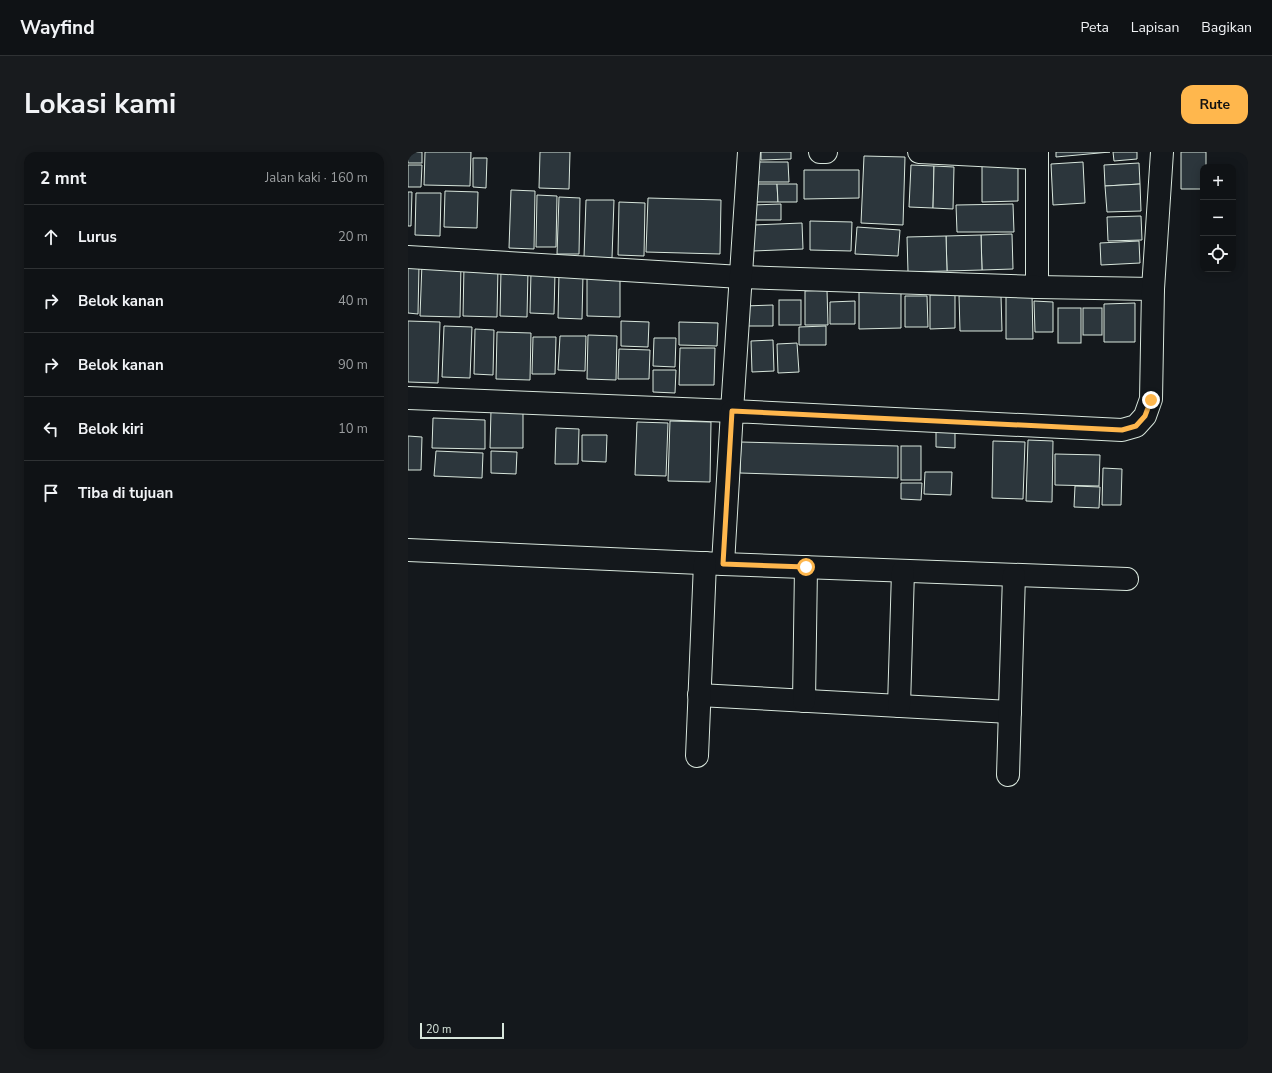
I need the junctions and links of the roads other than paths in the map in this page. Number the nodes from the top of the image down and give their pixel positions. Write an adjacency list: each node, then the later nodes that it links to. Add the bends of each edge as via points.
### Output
1 (749, 152): 8 (street)
2 (820, 152): 3 (street)
3 (826, 152)
4 (919, 152): 6 (street)
5 (1162, 152): 10 (street)
6 (1037, 155): 9 (street)
7 (408, 257): 8 (street)
8 (741, 277): 9 (street); 12 (street)
9 (1037, 287): 10 (street)
10 (1153, 289): 12 (street, via 1151,400 1145,416 1136,426 1122,430)
11 (408, 398): 12 (street)
12 (732, 411): 14 (street)
13 (408, 550): 14 (street)
14 (714, 564): 15 (street); 19 (street)
15 (806, 567): 16 (street); 20 (street)
16 (903, 570): 17 (street); 21 (street)
17 (1014, 575): 18 (street); 22 (street)
18 (1127, 579)
19 (699, 695): 20 (street); 23 (street)
20 (804, 701): 21 (street)
21 (899, 706): 22 (street)
22 (1010, 712): 24 (street)
23 (696, 756)
24 (1008, 775)

